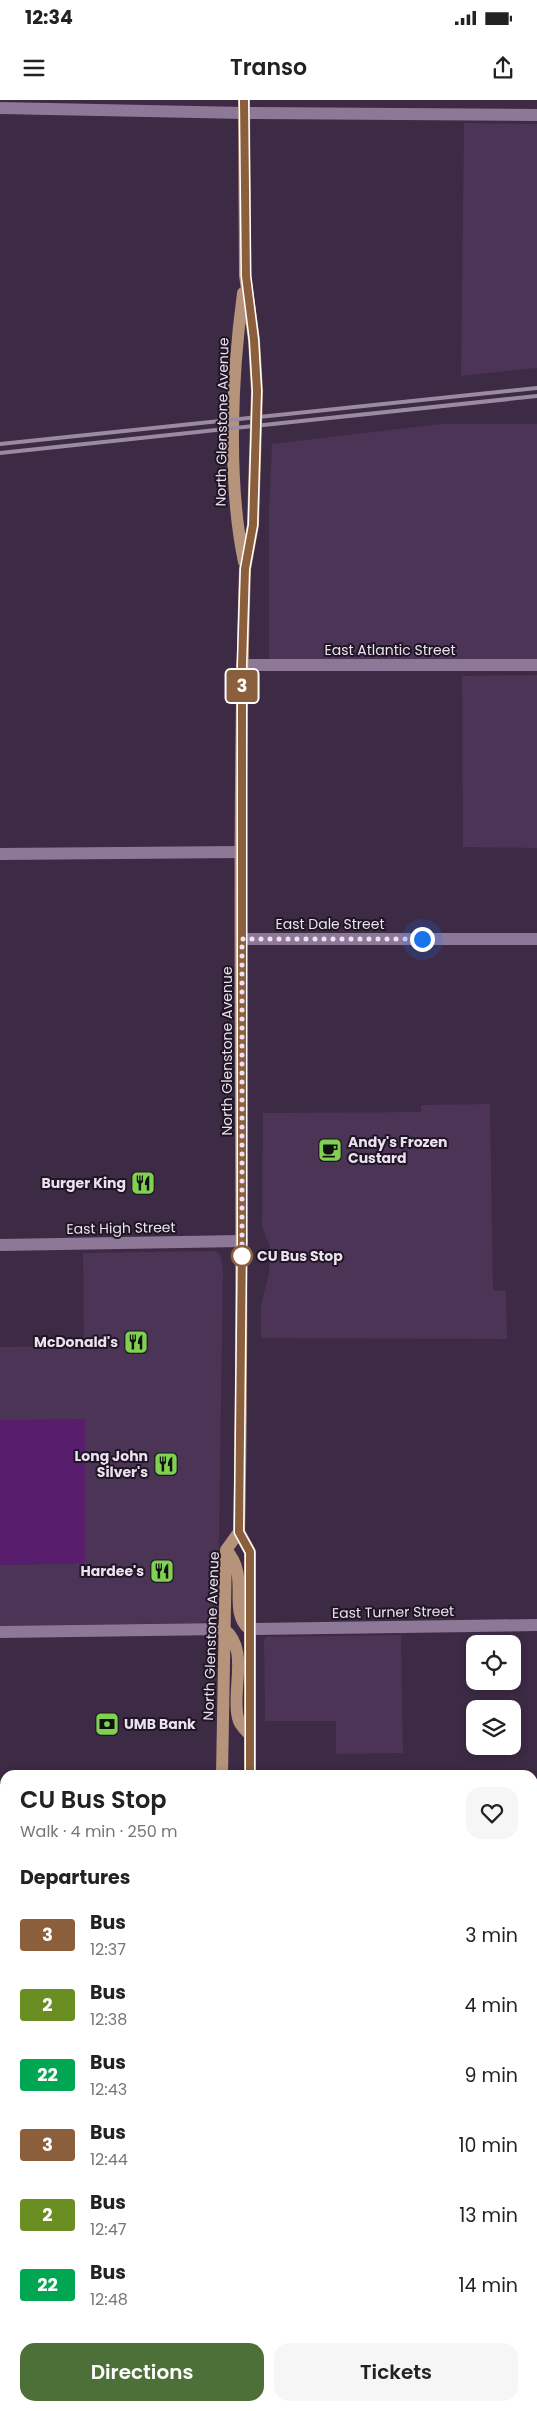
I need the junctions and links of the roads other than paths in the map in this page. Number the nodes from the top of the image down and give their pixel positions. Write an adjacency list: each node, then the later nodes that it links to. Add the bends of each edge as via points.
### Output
1 (244, 100): 3 (main road, North Glenstone Avenue)
2 (0, 108): 3 (street)
3 (244, 113): 4 (street); 5 (main road, North Glenstone Avenue)
4 (537, 116)
5 (246, 276): 6 (main road, North Glenstone Avenue, via 257,401 253,525); 6 (main road, North Glenstone Avenue, via 237,342 234,446 237,528)
6 (245, 569): 7 (main road, North Glenstone Avenue)
7 (242, 665): 8 (street, East Atlantic Street); 9 (main road, North Glenstone Avenue)
8 (537, 665)
9 (241, 852): 10 (street); 11 (main road, North Glenstone Avenue)
10 (0, 854)
11 (242, 939): 12 (street, East Dale Street); 13 (main road, North Glenstone Avenue)
12 (537, 939)
13 (242, 1241): 14 (street, East High Street); 15 (main road, North Glenstone Avenue)
14 (0, 1246)
15 (239, 1532): 16 (main road, North Glenstone Avenue); 19 (main road, North Glenstone Avenue, via 250,1552)
16 (226, 1550): 18 (main road, North Glenstone Avenue); 19 (main road, via 235,1558 238,1567 240,1618)
17 (537, 1625): 19 (street, East Turner Street)
18 (224, 1629): 20 (street); 21 (main road, via 231,1634 236,1646 238,1719); 22 (main road, North Glenstone Avenue)
19 (249, 1629): 21 (main road, North Glenstone Avenue)
20 (0, 1632)
21 (250, 1734): 23 (main road, North Glenstone Avenue)
22 (222, 1770)
23 (250, 1770)

